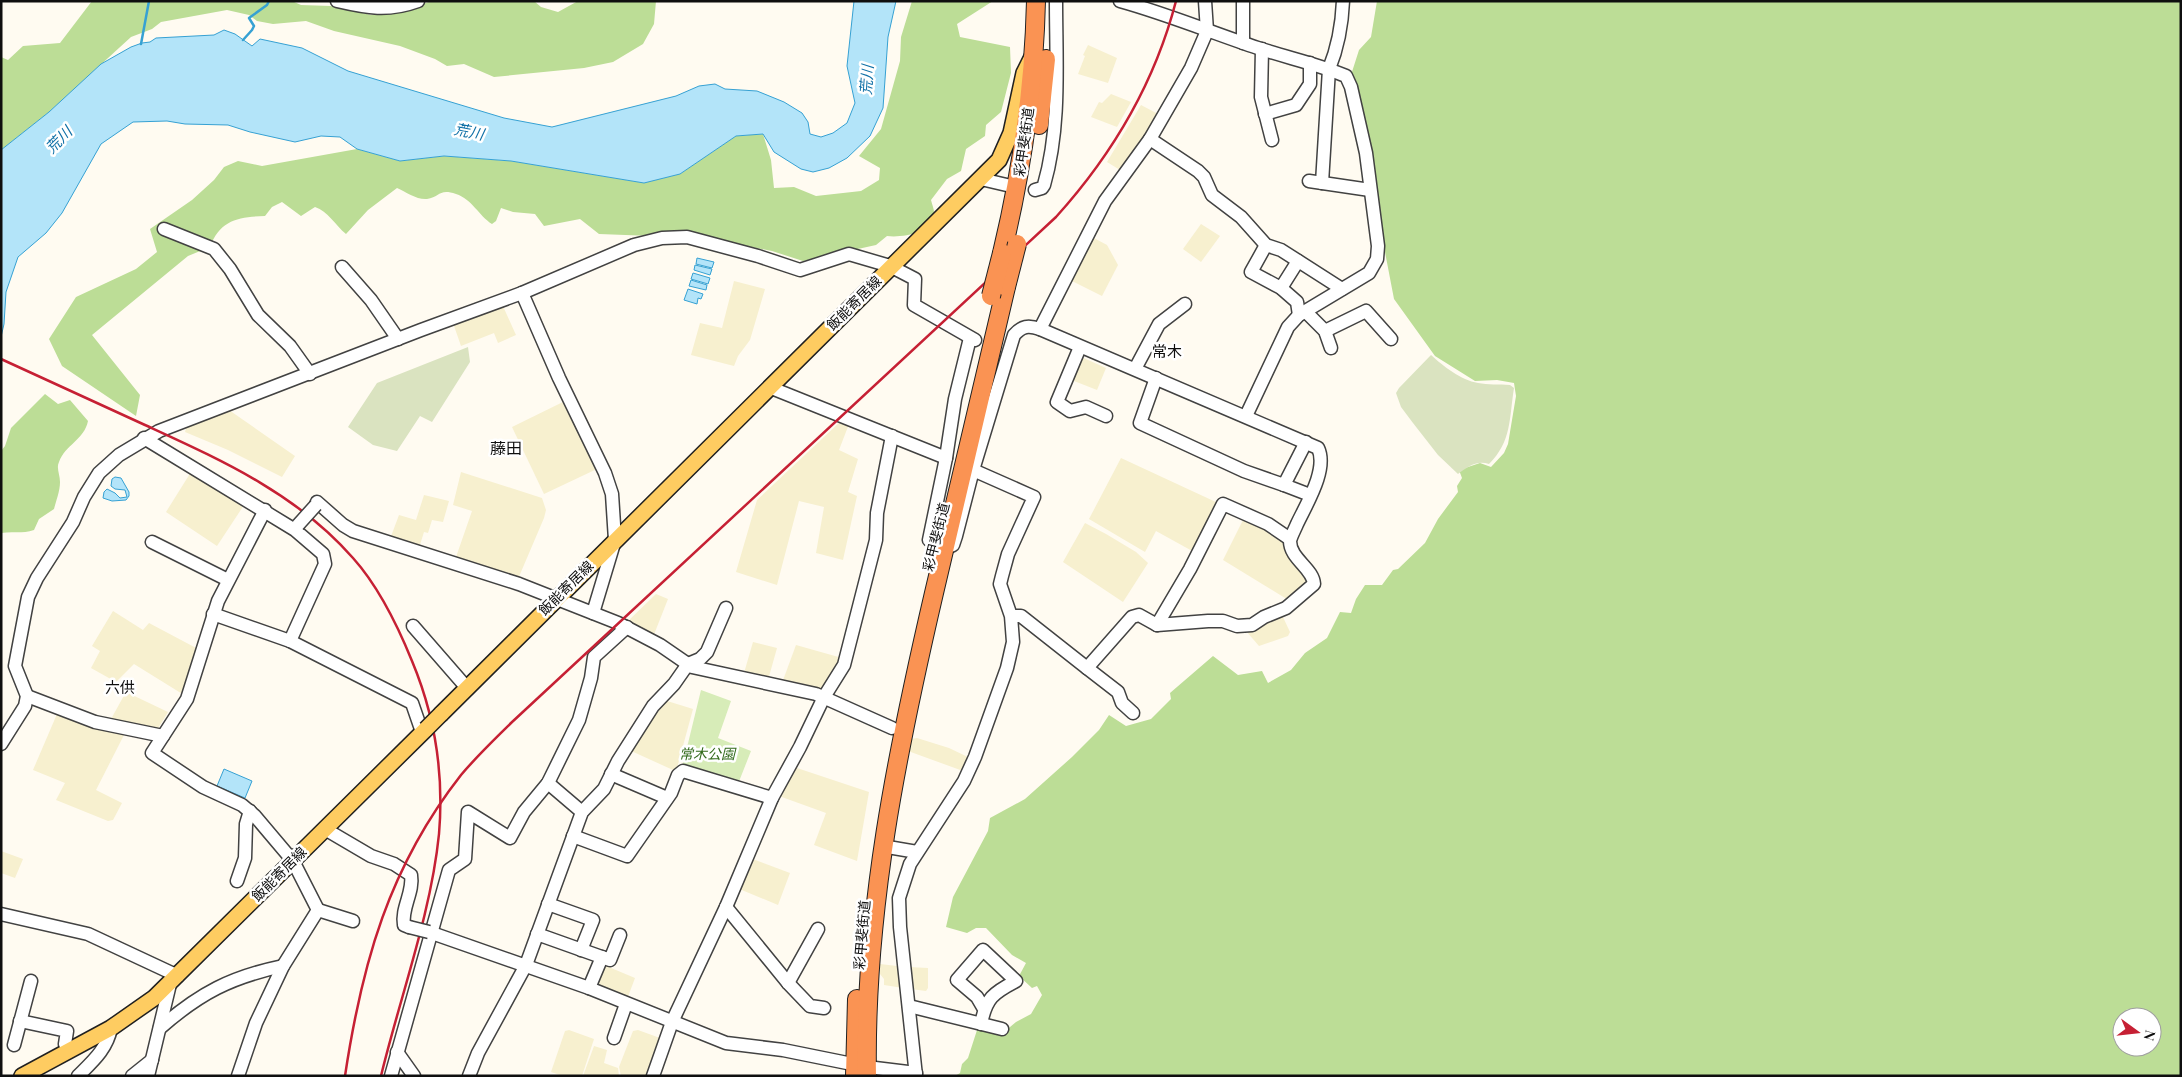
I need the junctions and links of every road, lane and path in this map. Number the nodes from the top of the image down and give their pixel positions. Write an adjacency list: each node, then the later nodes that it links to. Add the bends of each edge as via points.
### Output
1 (337, 1): 2 (street, via 379,10)
2 (418, 1)
3 (1036, 1): 13 (highway, 彩甲斐街道)
4 (1048, 1): 13 (highway, 彩甲斐街道)
5 (1056, 1): 21 (street, via 1054,136 1044,185)
6 (1120, 1): 10 (street)
7 (1204, 1): 10 (street)
8 (1243, 1): 11 (street)
9 (1343, 1): 15 (street, via 1342,23)
10 (1207, 31): 11 (street); 17 (street, via 1191,68)
11 (1243, 43): 12 (street)
12 (1262, 49): 14 (street); 16 (street, via 1260,82)
13 (1041, 52): 19 (main road, 飯能寄居線, via 1028,61 1007,145 999,160); 30 (highway, 彩甲斐街道, bridge, via 1024,153 1002,253); 30 (highway, 彩甲斐街道, bridge, via 1038,136 1017,244)
14 (1310, 64): 15 (street); 16 (street, via 1310,84 1296,105)
15 (1329, 69): 22 (street, via 1346,76 1351,86 1366,153); 22 (street, via 1315,182)
16 (1265, 114): 18 (street)
17 (1150, 139): 24 (street, via 1204,176 1212,195 1241,217); 34 (street, via 1105,202)
18 (1272, 140)
19 (981, 179): 20 (street); 26 (main road, 飯能寄居線)
20 (1011, 186)
21 (1035, 190)
22 (1370, 190): 29 (street, via 1377,259 1369,273)
23 (164, 229): 41 (street, via 214,248 258,315 285,341)
24 (1266, 245): 25 (street, via 1282,250); 28 (street, via 1251,272)
25 (1298, 261): 28 (street); 29 (street)
26 (890, 266): 31 (street, via 849,254 800,270 676,236 634,246); 43 (main road, 飯能寄居線); 49 (street, via 915,279 914,305 973,339 955,399)
27 (342, 267): 37 (street, via 371,300)
28 (1281, 288): 33 (street, via 1297,302)
29 (1342, 289): 33 (street)
30 (999, 292): 58 (highway, 彩甲斐街道)
31 (522, 293): 37 (street); 56 (street, via 605,473 612,494)
32 (1185, 304): 40 (street, via 1159,324)
33 (1302, 314): 35 (street, via 1318,321); 45 (street, via 1288,327)
34 (1040, 329): 38 (street); 50 (street, via 1020,328 1004,348)
35 (1325, 331): 36 (street, via 1366,312); 39 (street)
36 (1391, 338)
37 (398, 339): 41 (street)
38 (1080, 347): 40 (street); 44 (street, via 1057,402 1070,411 1086,407)
39 (1331, 348)
40 (1135, 369): 42 (street)
41 (310, 374): 47 (street)
42 (1156, 378): 45 (street); 51 (street, via 1140,423 1244,471)
43 (769, 388): 46 (street); 56 (main road, 飯能寄居線)
44 (1106, 416)
45 (1246, 416): 48 (street)
46 (892, 436): 49 (street); 73 (street, via 877,513 876,540 853,634 844,665)
47 (144, 438): 53 (street); 72 (street, via 99,473 28,597 15,666)
48 (1306, 442): 51 (street); 52 (street, via 1318,448 1322,462)
49 (946, 458): 58 (street, via 930,526 929,540)
50 (973, 470): 58 (street, via 953,545); 64 (street, via 1034,497 1008,554 1000,584)
51 (1284, 485): 52 (street)
52 (1310, 495): 55 (street)
53 (265, 510): 54 (street); 59 (street)
54 (297, 528): 60 (street, bridge, via 318,502 353,531); 68 (street, via 324,554 325,564)
55 (1290, 539): 65 (street, via 1268,524 1222,504 1190,569); 65 (street, via 1294,553 1314,578 1314,584 1286,608 1252,625 1208,621)
56 (615, 540): 60 (main road, 飯能寄居線); 63 (street)
57 (152, 542): 59 (street)
58 (939, 547): 75 (highway, 彩甲斐街道); 87 (highway, 彩甲斐街道)
59 (228, 580): 62 (street)
60 (556, 599): 63 (street); 71 (main road, 飯能寄居線)
61 (726, 608): 69 (street, via 707,652 700,660)
62 (213, 614): 68 (street); 77 (street, via 187,699)
63 (593, 614): 67 (street)
64 (1011, 616): 70 (street, via 1020,616); 88 (street, via 1013,642 1009,660 975,757 964,781)
65 (1157, 625): 70 (street, via 1139,615 1132,617)
66 (413, 626): 71 (street)
67 (627, 627): 69 (street); 80 (street, via 594,657 579,720)
68 (290, 642): 76 (street, via 412,703)
69 (688, 664): 73 (street); 79 (street, via 653,706)
70 (1087, 668): 74 (street, via 1118,692 1122,703)
71 (467, 688): 76 (main road, 飯能寄居線, bridge)
72 (27, 696): 77 (street, via 95,722); 78 (street, via 25,706)
73 (824, 697): 75 (street); 82 (street)
74 (1133, 713)
75 (892, 728): 123 (highway, 彩甲斐街道, via 871,843 863,912)
76 (424, 731): 85 (main road, 飯能寄居線)
77 (163, 736): 83 (street, via 152,754 203,787)
78 (1, 744)
79 (611, 774): 81 (street); 84 (street, via 604,788)
80 (548, 783): 84 (street); 97 (street, via 524,812 510,838 468,812 465,859 449,870)
81 (667, 798): 82 (street, via 683,771); 86 (street, via 627,856)
82 (772, 798): 92 (street)
83 (250, 811): 89 (street); 90 (street, via 246,824 246,858)
84 (582, 812): 86 (street)
85 (325, 829): 89 (main road, 飯能寄居線); 97 (street, bridge, via 411,875 404,925)
86 (572, 836): 91 (street)
87 (882, 846): 88 (street); 123 (highway, 彩甲斐街道)
88 (917, 852): 109 (street, via 903,880 899,898)
89 (293, 861): 93 (street); 105 (main road, 飯能寄居線)
90 (237, 881)
91 (548, 904): 98 (street); 100 (street, via 593,920)
92 (726, 907): 106 (street); 113 (street)
93 (318, 910): 95 (street); 103 (street)
94 (1, 914): 105 (street, via 88,934)
95 (352, 920)
96 (818, 929): 106 (street)
97 (431, 932): 102 (street); 121 (street)
98 (537, 934): 100 (street); 102 (street)
99 (620, 935): 101 (street, via 610,960)
100 (582, 950): 101 (street)
101 (602, 958): 107 (street)
102 (526, 965): 107 (street); 132 (street, via 478,1053)
103 (283, 966): 116 (street, via 258,971 216,988 188,1004); 129 (street, via 256,1023)
104 (31, 980): 112 (street)
105 (174, 980): 115 (main road, 飯能寄居線, via 139,1010); 116 (street)
106 (788, 983): 110 (street, via 810,1006)
107 (589, 988): 108 (street)
108 (626, 1004): 113 (street); 118 (street)
109 (909, 1006): 114 (street); 124 (street)
110 (824, 1008)
111 (984, 1009): 111 (street, via 977,997 957,980 983,950 1016,981 992,996); 114 (street)
112 (20, 1022): 119 (street); 120 (street, via 67,1031 65,1044)
113 (672, 1022): 123 (street, via 726,1043 783,1050); 133 (street)
114 (981, 1024): 117 (street)
115 (111, 1028): 120 (main road, 飯能寄居線); 126 (street, via 108,1042)
116 (160, 1028): 122 (street)
117 (1002, 1029)
118 (614, 1038)
119 (14, 1046)
120 (68, 1051): 125 (main road, 飯能寄居線)
121 (397, 1052): 130 (street); 131 (street)
122 (152, 1060): 127 (street); 128 (street)
123 (861, 1071): 124 (street)
124 (916, 1074)
125 (22, 1076)
126 (78, 1076)
127 (132, 1076)
128 (148, 1076)
129 (238, 1076)
130 (391, 1076)
131 (414, 1076)
132 (469, 1076)
133 (653, 1076)

